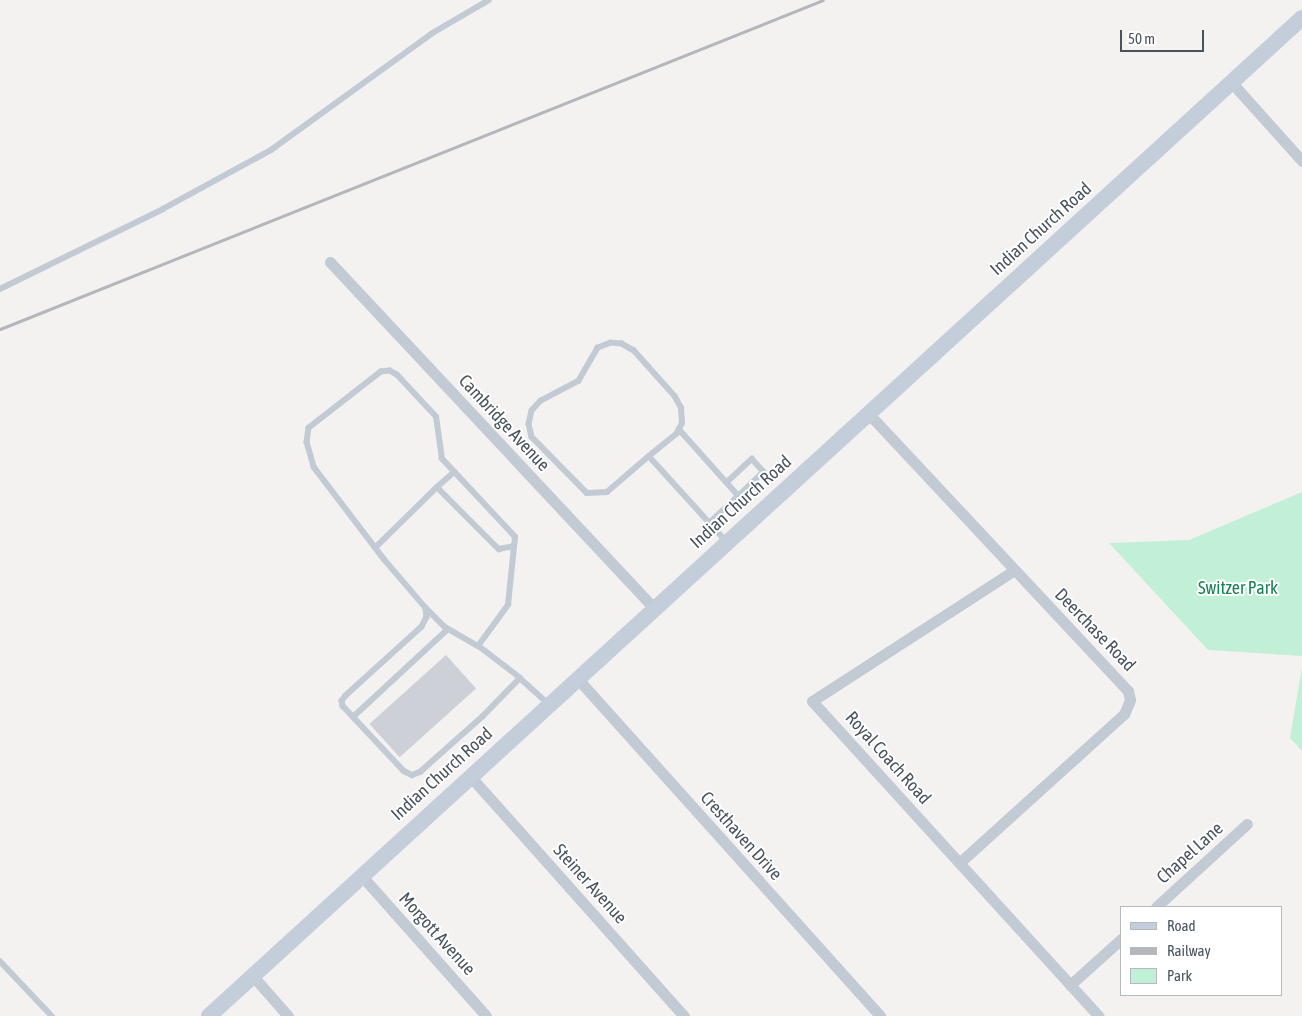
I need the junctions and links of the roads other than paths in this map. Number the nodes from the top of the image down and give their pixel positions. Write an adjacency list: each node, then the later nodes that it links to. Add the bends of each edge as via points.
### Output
1 (489, 0): 6 (lane, via 431,34 271,150 163,209)
2 (1302, 18): 3 (street, Indian Church Road)
3 (1232, 83): 4 (street); 7 (street, Indian Church Road)
4 (1302, 161)
5 (330, 262): 20 (street, Cambridge Avenue)
6 (0, 289)
7 (868, 414): 15 (street, Indian Church Road); 18 (street, Deerchase Road)
8 (679, 429): 9 (lane); 9 (lane, via 683,416 675,397 634,352 617,343 598,348 579,382 541,401 532,411 529,424 532,437 587,493 606,492); 11 (lane)
9 (649, 456): 14 (lane)
10 (454, 472): 12 (lane); 16 (lane, via 515,537); 17 (lane, via 442,459 436,417 390,371 381,372 309,428 307,442 314,467)
11 (727, 482): 13 (lane); 13 (lane, via 752,459 764,472)
12 (437, 487): 16 (lane, via 499,549); 17 (lane)
13 (739, 496): 14 (lane)
14 (710, 523): 15 (lane)
15 (727, 542): 20 (street, Indian Church Road)
16 (514, 546): 22 (lane, via 508,605)
17 (375, 548): 19 (lane)
18 (1014, 571): 29 (street, Deerchase Road, via 1125,684 1130,700 1124,714); 29 (street, Royal Coach Road, via 812,700)
19 (426, 608): 21 (lane); 26 (lane, via 427,617 422,627 342,702)
20 (654, 608): 24 (street, Indian Church Road)
21 (448, 629): 22 (lane); 26 (lane)
22 (478, 646): 23 (lane)
23 (520, 678): 25 (lane); 26 (lane, via 482,717 420,772 412,775 404,771)
24 (577, 678): 25 (street, Indian Church Road); 41 (street, Cresthaven Drive)
25 (549, 704): 27 (street, Indian Church Road)
26 (353, 717)
27 (470, 776): 30 (street, Indian Church Road); 40 (street, Steiner Avenue)
28 (1247, 824): 31 (street, Chapel Lane)
29 (959, 863): 35 (street, Royal Coach Road)
30 (361, 875): 34 (street, Indian Church Road); 39 (street, Morgott Avenue)
31 (1157, 906)
32 (1120, 940): 35 (street)
33 (0, 961): 36 (lane)
34 (253, 976): 37 (street, Indian Church Road); 38 (street)
35 (1070, 985): 42 (street, Royal Coach Road)
36 (52, 1016)
37 (209, 1016)
38 (288, 1016)
39 (486, 1016)
40 (684, 1016)
41 (880, 1016)
42 (1099, 1016)

